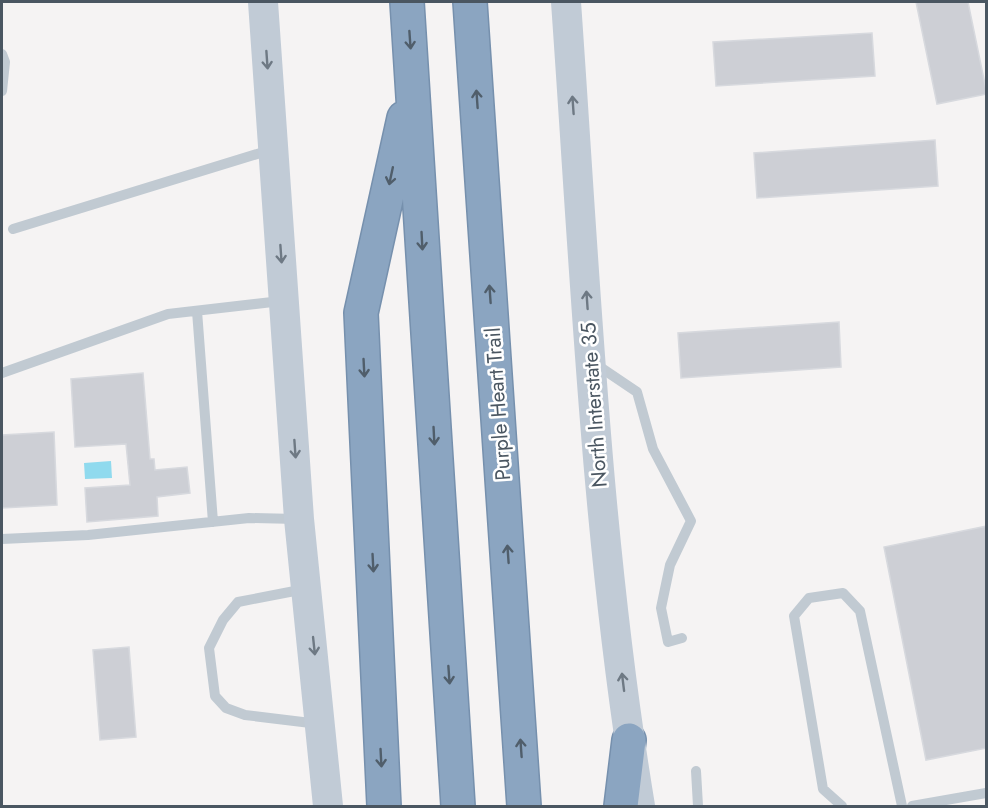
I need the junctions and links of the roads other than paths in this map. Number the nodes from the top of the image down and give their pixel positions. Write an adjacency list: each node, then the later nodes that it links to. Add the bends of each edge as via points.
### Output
1 (263, 2): 8 (main road, one-way to 8)
2 (407, 2): 6 (highway, one-way to 6)
3 (471, 2): 26 (highway, Purple Heart Trail, one-way to 3)
4 (566, 2): 12 (main road, North Interstate 35, one-way to 4)
5 (2, 54): 7 (lane)
6 (413, 78): 24 (highway, one-way to 24, via 362,313); 25 (highway, one-way to 25)
7 (2, 90)
8 (273, 149): 9 (lane); 10 (main road, one-way to 10)
9 (13, 229)
10 (284, 301): 11 (lane); 14 (main road, one-way to 14)
11 (197, 311): 13 (lane, via 168,314); 15 (lane)
12 (591, 362): 18 (lane, via 637,392 653,449 691,521 670,565 661,608 668,642); 20 (main road, North Interstate 35, one-way to 12, via 601,502)
13 (2, 373)
14 (300, 519): 15 (lane); 17 (main road)
15 (213, 522): 16 (lane)
16 (2, 539)
17 (308, 588): 19 (main road, one-way to 19); 19 (lane, via 238,602 209,648 215,696 226,708)
18 (682, 638)
19 (322, 725): 23 (main road)
20 (629, 740): 27 (highway); 28 (main road, North Interstate 35)
21 (696, 771): 29 (lane)
22 (987, 793): 32 (lane)
23 (328, 807)
24 (384, 807)
25 (458, 807)
26 (525, 807)
27 (621, 807)
28 (640, 807)
29 (698, 807)
30 (842, 807): 31 (lane, via 823,789 794,616 809,598 843,593 860,611)
31 (902, 807)
32 (912, 807)

